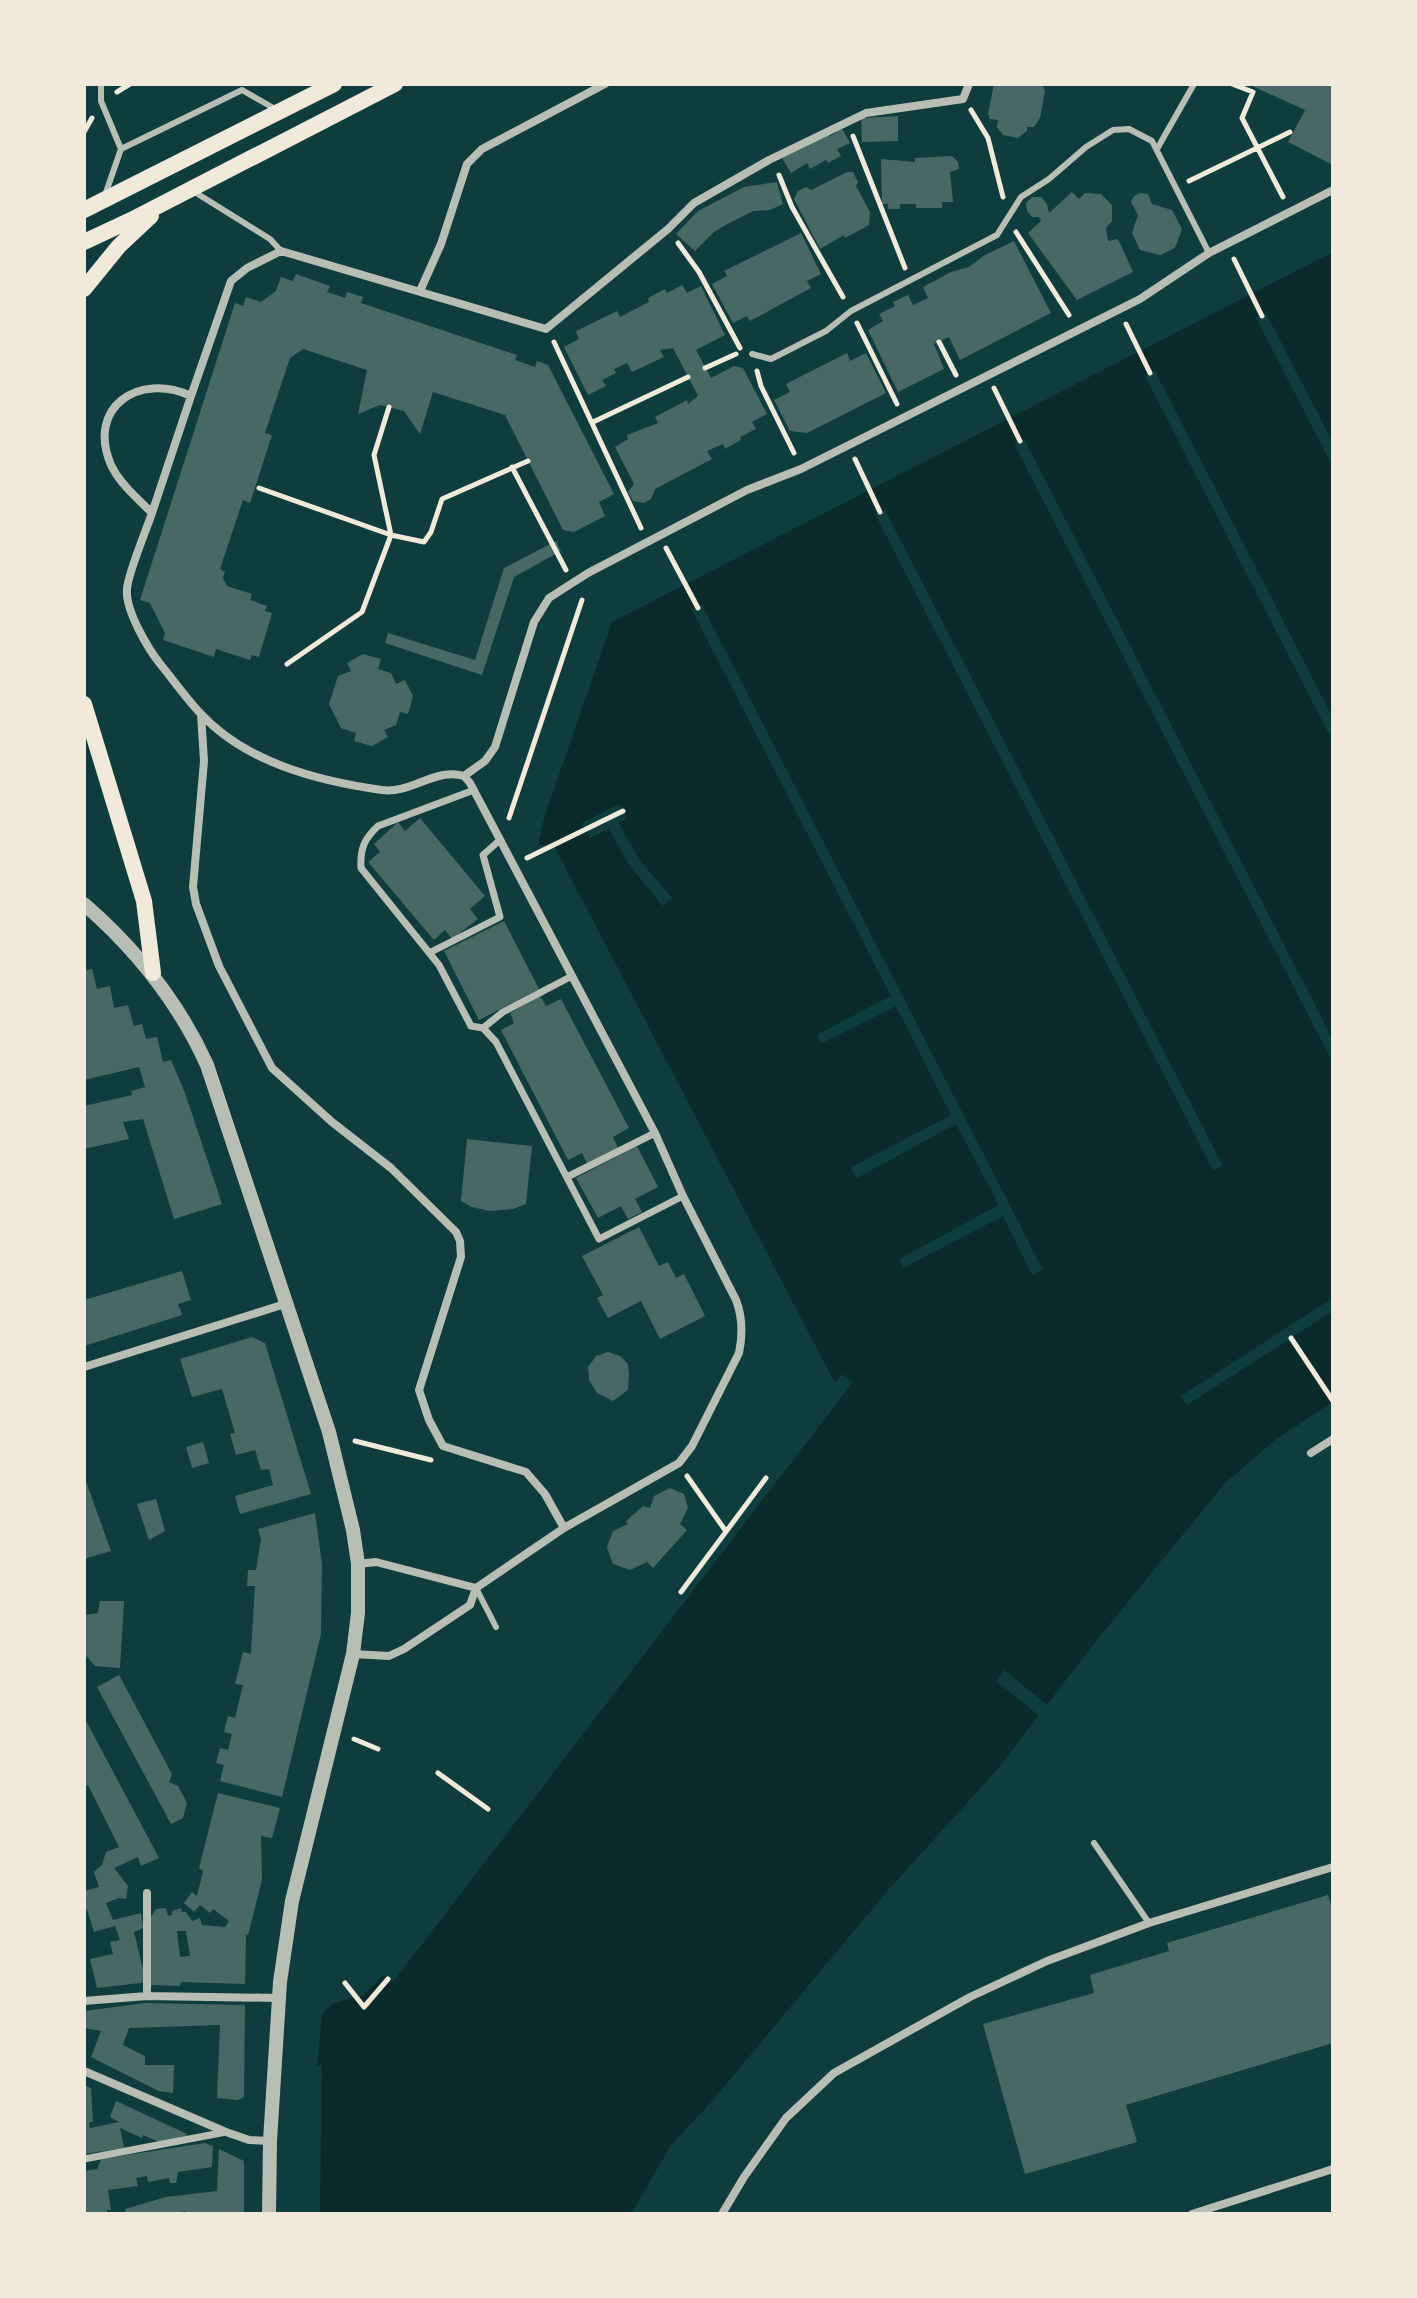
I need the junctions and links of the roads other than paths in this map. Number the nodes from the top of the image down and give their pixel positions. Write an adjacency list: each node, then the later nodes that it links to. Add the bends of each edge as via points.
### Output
1 (101, 84): 8 (lane, via 101,101)
2 (334, 84): 7 (main road)
3 (395, 84): 10 (main road)
4 (605, 84): 19 (street, via 482,149 467,164)
5 (969, 84): 19 (street, via 963,99 866,113 694,203 546,329)
6 (1194, 84): 9 (lane)
7 (280, 112): 8 (lane, via 242,90); 12 (main road)
8 (121, 149): 12 (lane)
9 (1157, 149): 17 (lane); 20 (lane, via 1140,132 1113,130 1021,197 997,235 771,359)
10 (190, 190): 13 (main road); 16 (lane)
11 (1333, 190): 17 (street)
12 (102, 201): 14 (main road)
13 (167, 202): 15 (main road); 18 (main road, via 119,246)
14 (84, 210)
15 (84, 242)
16 (281, 251): 19 (street); 21 (street, via 231,281)
17 (1209, 253): 25 (street, via 1140,299 801,469 747,490 557,590 534,622 495,747)
18 (84, 289)
19 (420, 291)
20 (752, 354)
21 (191, 396): 22 (street); 22 (street, via 157,386 139,390 116,405 104,423 111,464)
22 (152, 513): 24 (street, via 126,589 150,651)
23 (84, 704): 30 (main road, via 144,901)
24 (201, 714): 25 (street, via 240,747 300,772 399,791 454,773); 40 (street, via 204,761 193,887 219,966 272,1068 413,1188 456,1232 461,1257 419,1390 429,1420 443,1446 526,1472)
25 (464, 776): 26 (street)
26 (474, 790): 27 (street); 29 (street, via 378,826 360,852 367,878)
27 (499, 837): 29 (street, via 483,855 500,917); 31 (street)
28 (84, 904): 30 (street)
29 (429, 953): 32 (street, via 471,1026)
30 (153, 973): 36 (street, via 207,1065)
31 (572, 976): 32 (street); 33 (street)
32 (483, 1028): 34 (street, via 496,1042)
33 (655, 1133): 34 (street); 35 (street)
34 (567, 1177): 35 (street, via 599,1239)
35 (683, 1196): 40 (street, via 741,1314 739,1353 679,1463)
36 (285, 1304): 37 (street); 41 (street, via 329,1432)
37 (84, 1367)
38 (1333, 1439): 39 (street)
39 (1311, 1453)
40 (564, 1528): 42 (street)
41 (358, 1564): 42 (street, via 376,1562); 44 (street)
42 (476, 1588): 43 (lane); 44 (street, via 470,1605 404,1649 389,1656)
43 (496, 1627)
44 (353, 1654): 50 (street, via 292,1901)
45 (1094, 1843): 48 (lane)
46 (1333, 1867): 48 (street)
47 (147, 1893): 49 (street)
48 (1149, 1923): 59 (street, via 970,1997 834,2073 786,2118)
49 (147, 1996): 50 (street); 51 (street)
50 (279, 1998): 54 (street)
51 (84, 2001)
52 (84, 2071): 53 (street)
53 (226, 2132): 54 (street); 55 (street)
54 (270, 2141): 58 (street)
55 (84, 2159)
56 (1333, 2169): 57 (street)
57 (1222, 2210): 60 (street)
58 (269, 2214)
59 (722, 2214)
60 (1192, 2214)

